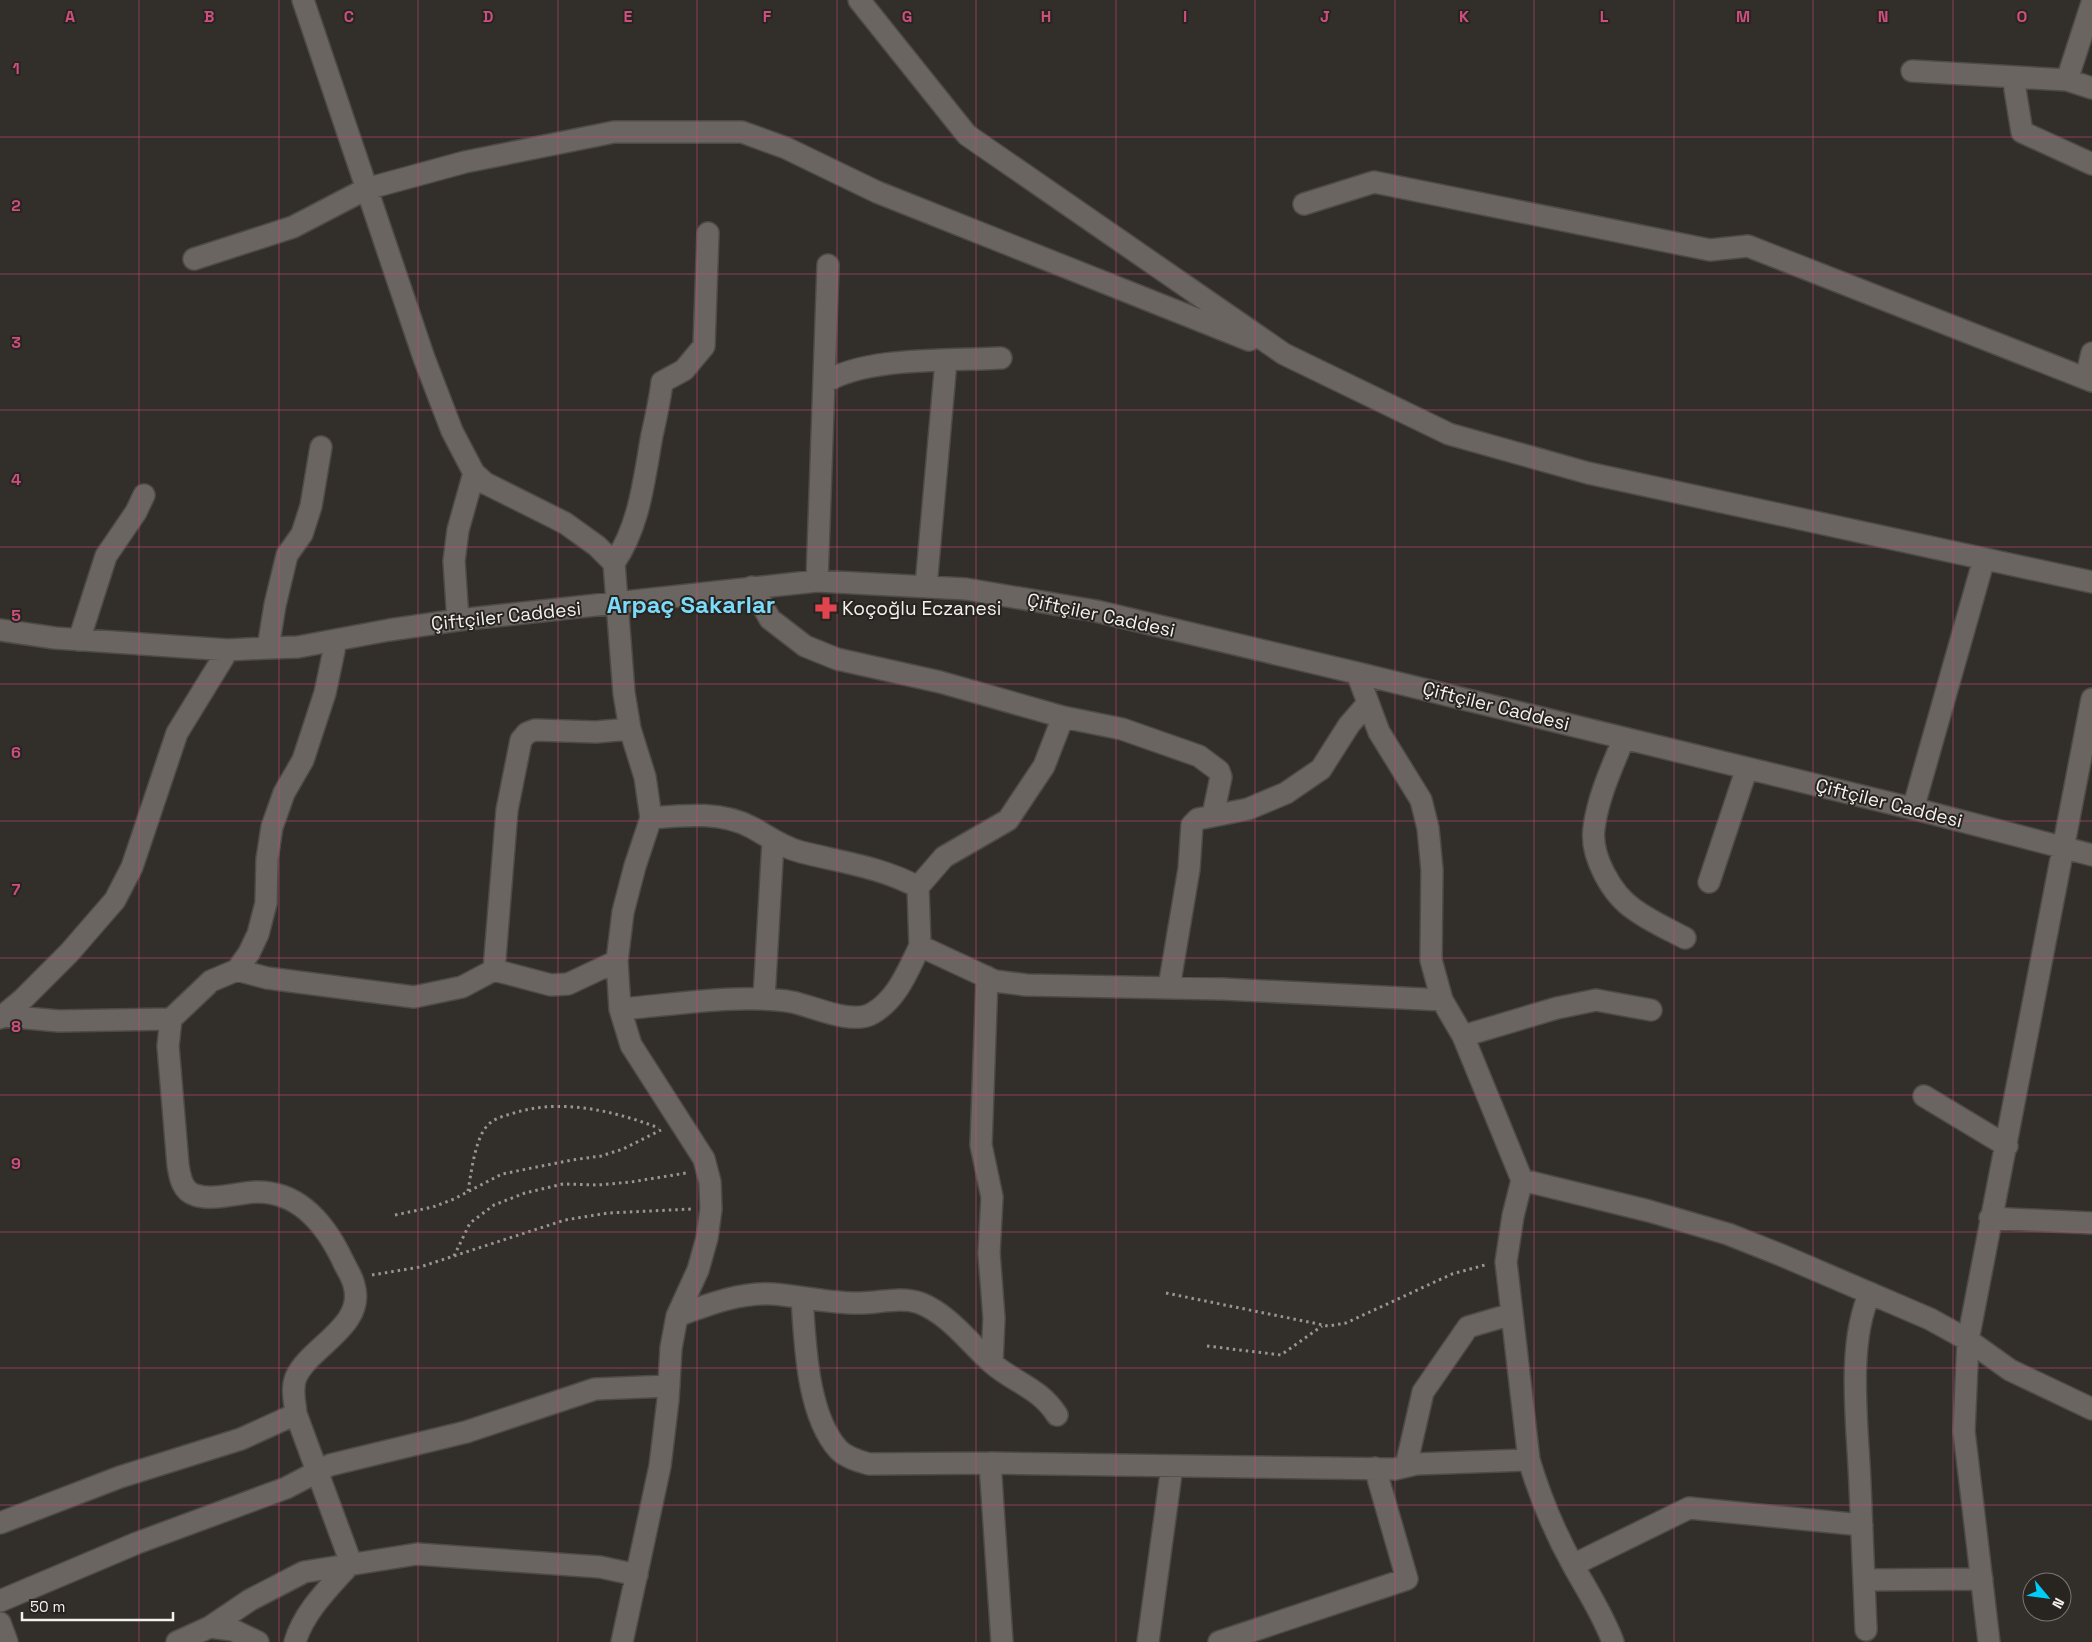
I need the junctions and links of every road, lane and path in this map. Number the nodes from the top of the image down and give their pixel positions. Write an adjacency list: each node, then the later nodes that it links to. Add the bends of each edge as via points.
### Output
1 (303, 0): 10 (street)
2 (859, 0): 15 (street, via 967,135)
3 (2088, 0): 4 (street)
4 (2092, 3): 7 (street)
5 (1912, 71): 6 (street)
6 (2013, 77): 7 (street); 9 (street, via 2022,132)
7 (2067, 80): 8 (street)
8 (2092, 88)
9 (2092, 164)
10 (366, 189): 13 (street, via 293,228); 15 (street, via 465,162 614,132 742,132 786,148 877,192); 22 (street, via 424,358 452,431)
11 (1304, 204): 19 (street, via 1374,182 1710,250 1748,246)
12 (708, 233): 25 (street, via 704,346 684,370 662,382 638,511 625,548)
13 (194, 259)
14 (828, 265): 20 (street)
15 (1284, 354): 24 (street, via 1449,434 1588,473)
16 (2092, 354): 19 (street)
17 (1001, 358): 18 (street)
18 (946, 361): 20 (street, via 884,364 834,377); 28 (street)
19 (2089, 379)
20 (824, 383): 26 (street)
21 (321, 447): 35 (street, via 311,506 302,534 287,555)
22 (474, 473): 25 (street, via 485,483 565,523); 31 (street, via 458,530 454,562)
23 (144, 495): 33 (street, via 106,556)
24 (1984, 560): 27 (street); 44 (street)
25 (614, 563): 30 (street)
26 (817, 581): 28 (street, Çiftçiler Caddesi); 29 (street, Çiftçiler Caddesi)
27 (2092, 582)
28 (926, 586): 37 (street, Çiftçiler Caddesi, via 966,589 1096,611)
29 (752, 588): 30 (street, Çiftçiler Caddesi); 40 (street, via 770,619 805,646 837,659 940,682)
30 (616, 604): 31 (street, Çiftçiler Caddesi); 41 (street)
31 (458, 620): 34 (street, Çiftçiler Caddesi)
32 (0, 630): 33 (street, Çiftçiler Caddesi)
33 (79, 640): 36 (street, Çiftçiler Caddesi)
34 (336, 641): 35 (street, Çiftçiler Caddesi); 55 (street, via 325,693 303,760 284,793 272,827 266,902 258,934)
35 (268, 648): 36 (street, Çiftçiler Caddesi)
36 (228, 650): 63 (street, via 177,732 132,867 115,900 69,953)
37 (1356, 673): 39 (street); 42 (street, Çiftçiler Caddesi)
38 (2092, 699): 48 (street)
39 (1368, 703): 45 (street, via 1349,725 1321,769 1286,793 1248,810); 60 (street, via 1379,732 1421,800 1428,828 1432,870 1431,960)
40 (1063, 717): 45 (street, via 1122,729 1199,756 1219,771 1221,777); 51 (street, via 1044,766 1008,820 944,857)
41 (630, 729): 46 (street, via 645,777); 56 (street, via 596,732 536,730 521,740 507,810)
42 (1624, 738): 43 (street, Çiftçiler Caddesi); 52 (street, via 1603,790 1593,830 1599,860 1610,886 1633,910)
43 (1747, 768): 44 (street, Çiftçiler Caddesi); 50 (street)
44 (1913, 808): 48 (street, Çiftçiler Caddesi)
45 (1213, 815): 58 (street, via 1198,819 1192,825 1189,869)
46 (651, 818): 47 (street, via 693,814 728,819 752,828); 54 (street, via 623,912)
47 (773, 842): 51 (street, via 800,852 897,876); 59 (street)
48 (2062, 847): 49 (street, Çiftçiler Caddesi); 67 (street)
49 (2092, 855)
50 (1709, 882)
51 (918, 887): 53 (street)
52 (1684, 938)
53 (920, 946): 57 (street); 59 (street, via 898,990 872,1014 843,1017 794,1002)
54 (618, 961): 56 (street, via 568,984 551,985); 61 (street)
55 (237, 970): 56 (street, via 267,978 414,997 462,988); 64 (street, via 211,981)
56 (494, 970)
57 (987, 977): 58 (street, via 995,981 1049,987); 86 (street, via 982,1144 992,1197 989,1253 994,1318)
58 (1169, 987): 60 (street)
59 (764, 998): 61 (street)
60 (1442, 1000): 65 (street)
61 (620, 1009): 68 (street, via 631,1044 704,1159)
62 (1651, 1010): 65 (street, via 1596,1000)
63 (2, 1017): 64 (street, via 60,1021)
64 (172, 1019): 77 (street, via 168,1046 178,1165 180,1180 187,1191 208,1197 272,1193 291,1199 320,1223)
65 (1463, 1036): 69 (street)
66 (1924, 1096): 67 (street)
67 (2007, 1146): 73 (street)
68 (707, 1171): 71 (street); 75 (path, via 598,1185 563,1184 525,1193 494,1205 470,1223)
69 (1522, 1180): 76 (street); 79 (street, via 1728,1234)
70 (468, 1191): 70 (path, via 502,1174 616,1152 662,1129 598,1110 562,1106 542,1106 505,1116 493,1120 485,1128 472,1163); 72 (path, via 432,1207)
71 (711, 1209): 75 (path, via 659,1209 565,1220); 82 (street, via 698,1270)
72 (395, 1215)
73 (1990, 1218): 74 (street); 84 (street)
74 (2092, 1223)
75 (454, 1256): 77 (path, via 420,1267)
76 (1506, 1262): 81 (street); 83 (path, via 1452,1274 1346,1323)
77 (351, 1279): 89 (street, via 356,1300 351,1312 339,1330 296,1376 293,1388)
78 (1166, 1293): 83 (path)
79 (1870, 1293): 84 (street, via 1930,1319); 98 (street, via 1862,1312 1857,1355)
80 (802, 1298): 82 (street, via 772,1294 745,1296); 86 (street, via 858,1303 901,1300 920,1303 948,1320); 92 (street, via 813,1396 829,1436 839,1450 869,1464)
81 (1512, 1314): 91 (street); 94 (street, via 1468,1327 1424,1392)
82 (677, 1316): 87 (street)
83 (1323, 1325): 85 (path, via 1281,1356)
84 (1968, 1340): 88 (street, via 2010,1370); 102 (street, via 1964,1431)
85 (1207, 1346)
86 (992, 1363): 90 (street, via 1048,1401)
87 (669, 1386): 96 (street, via 596,1389 466,1432 330,1465); 101 (street, via 660,1466)
88 (2092, 1409)
89 (296, 1414): 96 (street); 97 (street, via 241,1438 120,1477)
90 (1057, 1415)
91 (1529, 1460): 94 (street); 100 (street, via 1537,1488)
92 (990, 1463): 93 (street); 113 (street)
93 (1172, 1466): 95 (street); 114 (street)
94 (1406, 1466): 95 (street)
95 (1375, 1468): 115 (street, via 1407,1579)
96 (317, 1471): 99 (street); 104 (street, via 286,1488 137,1543)
97 (0, 1522)
98 (1862, 1525): 100 (street, via 1689,1508); 103 (street)
99 (351, 1563): 101 (street, via 417,1554 600,1567); 106 (street, via 304,1572 250,1600); 111 (street, via 312,1607)
100 (1573, 1565): 116 (street)
101 (637, 1575): 112 (street)
102 (1982, 1579): 103 (street); 117 (street)
103 (1864, 1580): 107 (street)
104 (0, 1601)
105 (0, 1623): 108 (street)
106 (210, 1627): 109 (street); 110 (street, via 232,1630)
107 (1866, 1630)
108 (7, 1642)
109 (177, 1642)
110 (258, 1642)
111 (295, 1642)
112 (622, 1642)
113 (1002, 1642)
114 (1148, 1642)
115 (1219, 1642)
116 (1613, 1642)
117 (1990, 1642)

